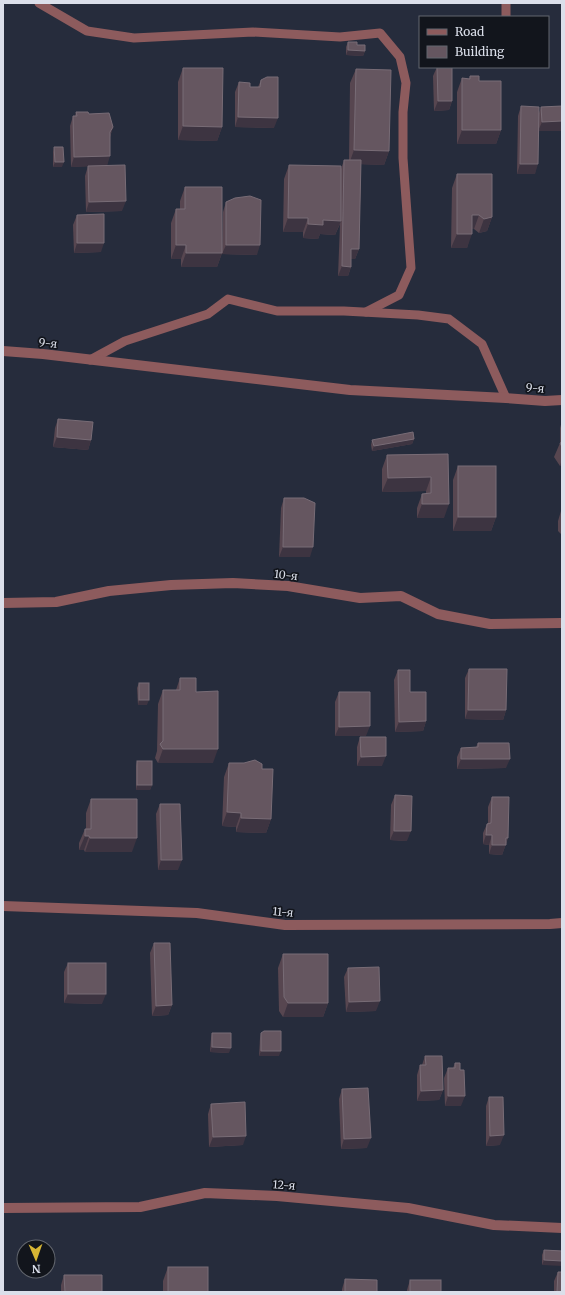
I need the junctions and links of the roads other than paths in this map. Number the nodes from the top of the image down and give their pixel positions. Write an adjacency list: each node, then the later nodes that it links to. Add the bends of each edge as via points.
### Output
1 (39, 3): 4 (lane, via 87,31 134,38 253,32 340,37 380,33 400,57 406,83 403,158 411,268 399,294)
2 (506, 3): 3 (lane)
3 (506, 16)
4 (366, 312): 6 (lane, via 277,311 228,299 208,314 125,341); 7 (lane, via 418,314 449,319 482,344)
5 (3, 351): 6 (street, 9-я)
6 (90, 360): 7 (street, 9-я, via 350,390)
7 (506, 398): 8 (street, 9-я)
8 (562, 400)
9 (3, 604): 10 (street, 10-я, via 56,602 109,591 171,585 232,583 288,586 360,598 401,596 438,614 490,624)
10 (562, 623)
11 (3, 906): 12 (street, 11-я, via 198,912 285,925)
12 (562, 923)
13 (3, 1208): 14 (street, 12-я, via 140,1207 205,1193 277,1196 400,1208 494,1225)
14 (562, 1228)

